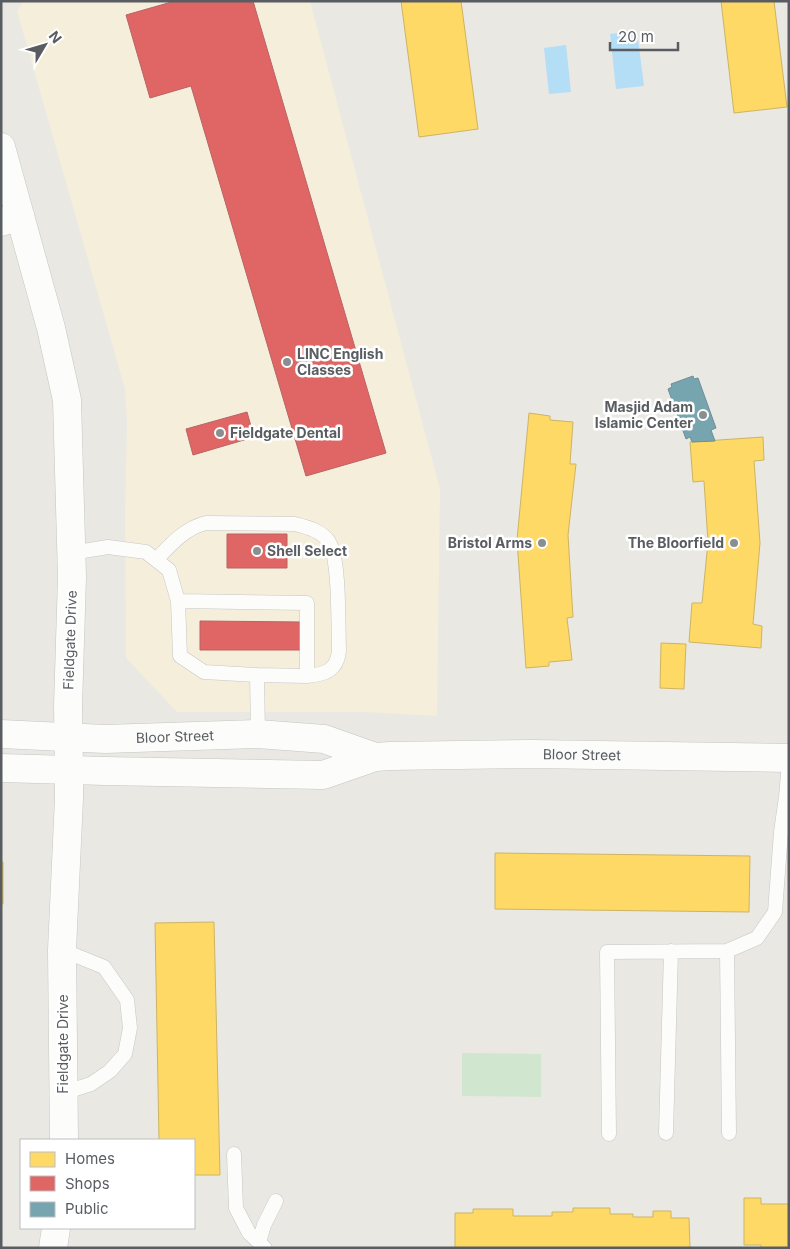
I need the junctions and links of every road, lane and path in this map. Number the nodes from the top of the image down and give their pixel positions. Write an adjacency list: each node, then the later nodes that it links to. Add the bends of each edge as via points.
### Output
1 (1, 147): 2 (main road, Fieldgate Drive)
2 (10, 219): 3 (main road, Fieldgate Drive, via 51,328 66,400)
3 (72, 553): 4 (lane, via 108,547 146,552); 10 (main road, Fieldgate Drive)
4 (156, 560): 5 (lane, via 169,570); 7 (lane, via 194,526 206,523 295,524 320,533 329,542 334,560 338,659 321,675)
5 (178, 601): 6 (lane, via 180,656 204,672); 7 (lane, via 307,603)
6 (257, 675): 7 (lane); 9 (lane)
7 (307, 676)
8 (1, 734): 10 (main road, Bloor Street)
9 (258, 734): 10 (main road, Bloor Street, via 105,739); 11 (main road, Bloor Street, via 324,739)
10 (67, 737): 15 (main road, Fieldgate Drive)
11 (375, 757): 12 (main road, Bloor Street, via 532,754); 15 (main road, Bloor Street, via 323,775)
12 (789, 758)
13 (789, 762): 18 (lane, via 775,912 758,938)
14 (1, 768): 15 (main road, Bloor Street)
15 (69, 770): 16 (main road, Fieldgate Drive)
16 (62, 950): 19 (main road, Fieldgate Drive); 19 (lane, via 104,967 127,1000 130,1028 125,1054 110,1071 91,1084)
17 (671, 951): 18 (lane); 20 (lane); 22 (lane, via 607,952)
18 (727, 951): 21 (lane)
19 (62, 1093): 23 (main road, Fieldgate Drive)
20 (666, 1133)
21 (728, 1133)
22 (609, 1134)
23 (64, 1139)
24 (234, 1154): 27 (lane, via 236,1208 249,1233)
25 (276, 1200): 27 (lane, via 264,1225)
26 (56, 1229): 28 (main road)
27 (262, 1245)
28 (53, 1248)

